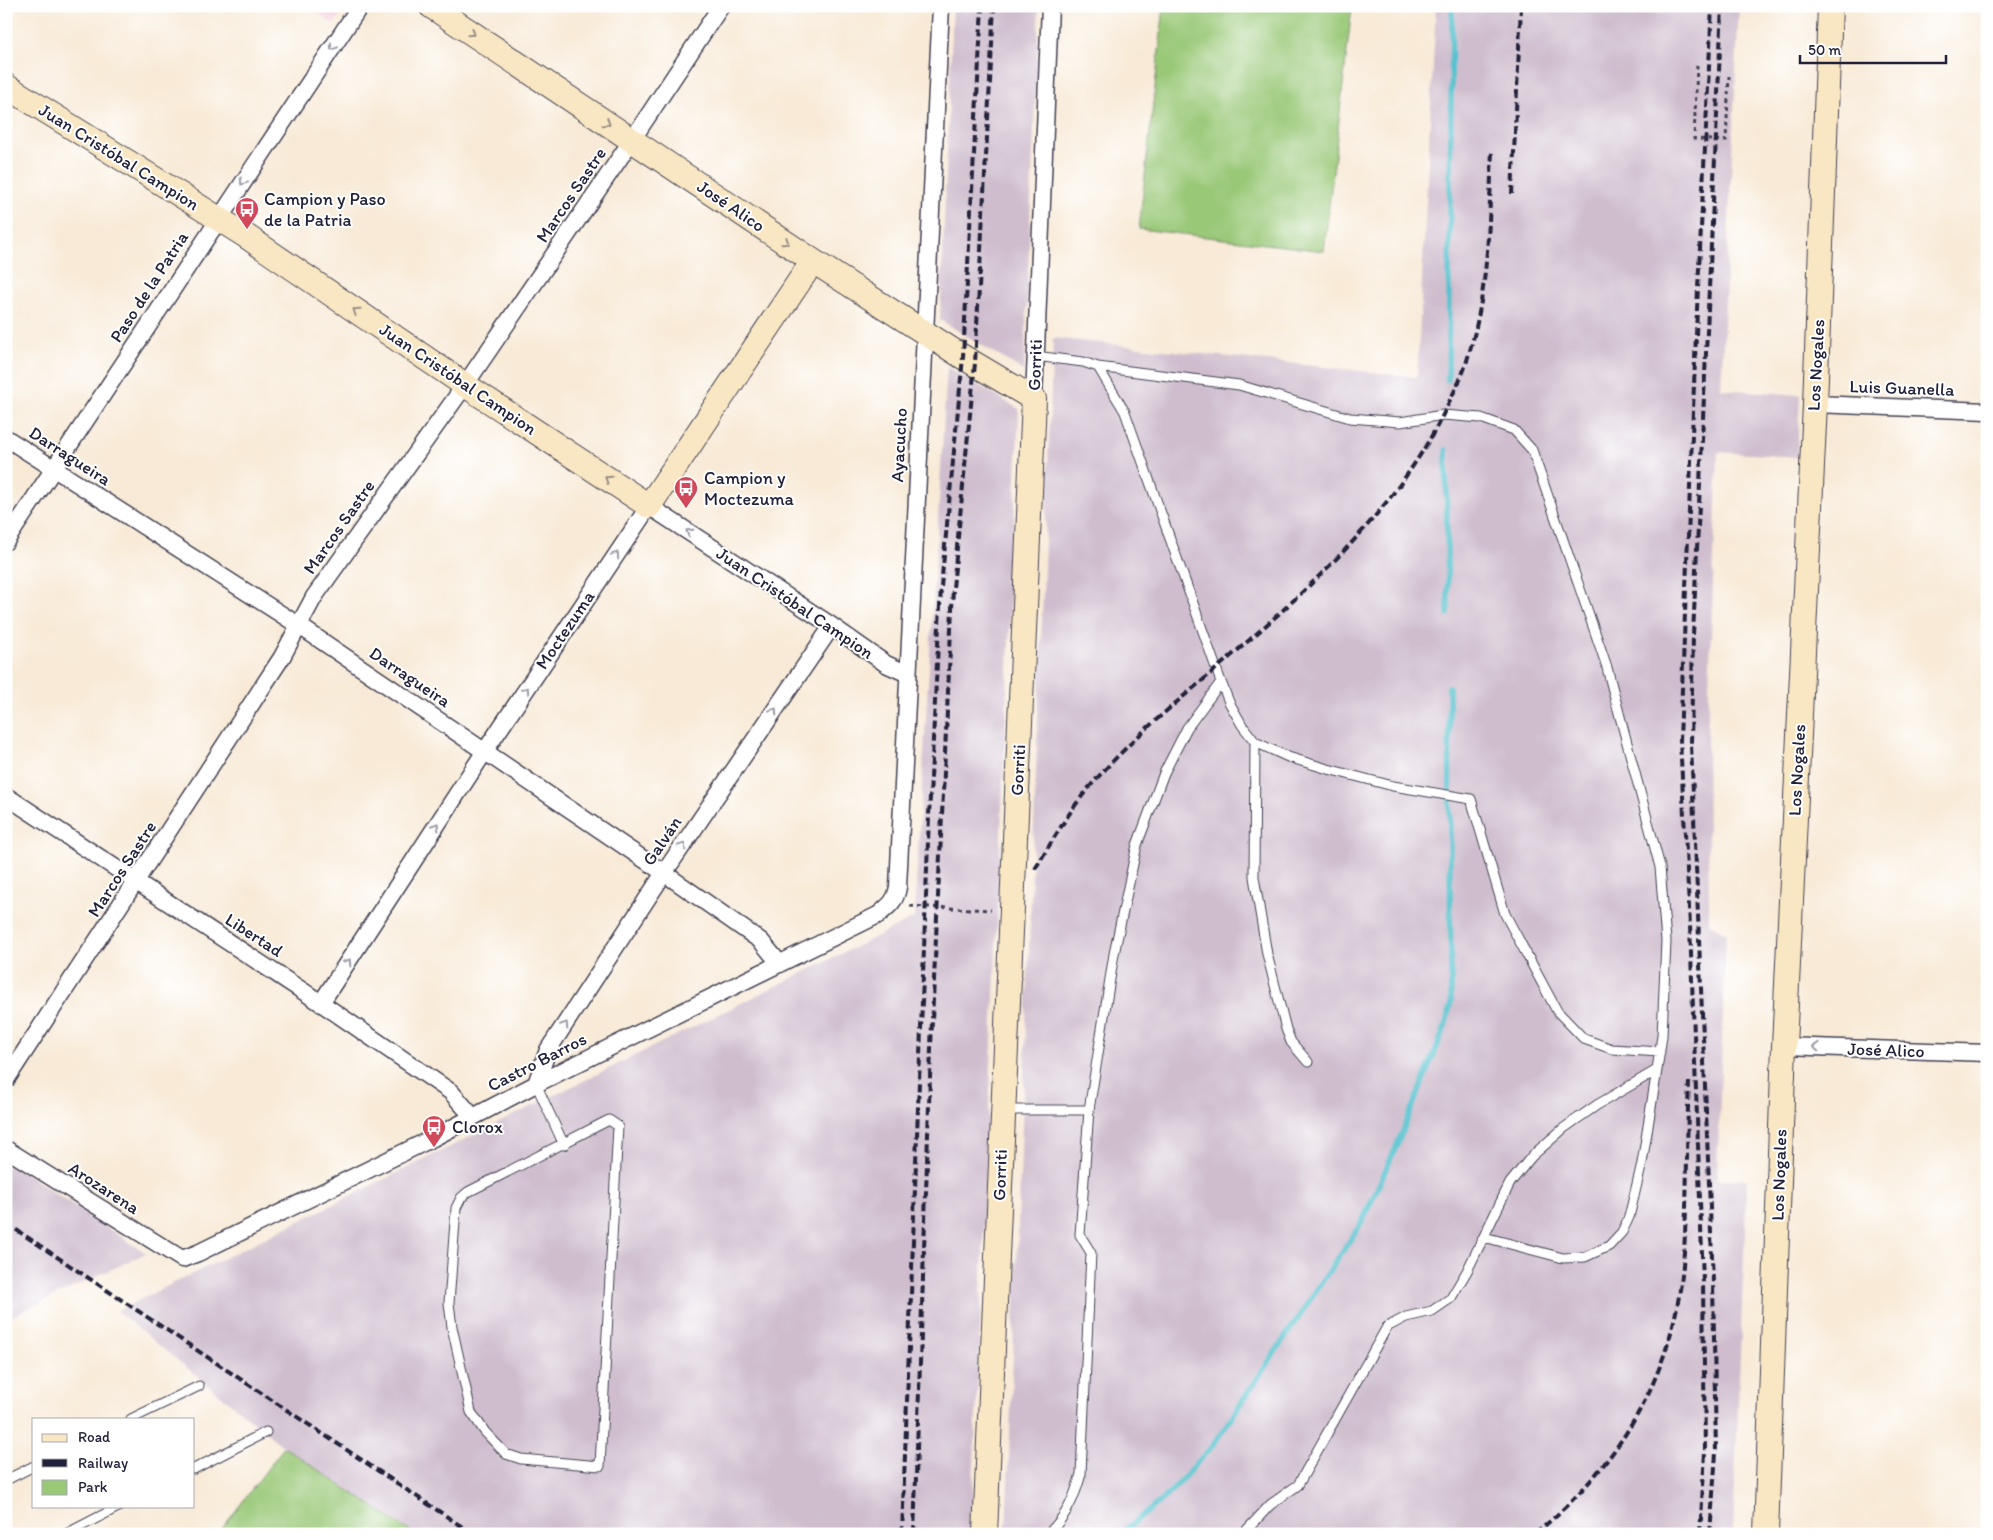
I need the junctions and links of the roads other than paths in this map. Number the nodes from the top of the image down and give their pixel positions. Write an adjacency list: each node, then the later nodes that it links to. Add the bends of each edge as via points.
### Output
1 (360, 6): 9 (street, Paso de la Patria, one-way to 9)
2 (431, 6): 8 (street, José Alico, one-way to 8)
3 (721, 6): 8 (street, Marcos Sastre)
4 (941, 6): 11 (street, Ayacucho)
5 (1050, 6): 12 (street, Gorriti)
6 (1830, 6): 16 (street, Los Nogales)
7 (6, 86): 9 (street, Juan Cristóbal Campion)
8 (632, 140): 10 (street, José Alico, one-way to 10); 14 (street, Marcos Sastre)
9 (218, 220): 14 (street, Juan Cristóbal Campion, one-way to 9); 19 (street, Paso de la Patria)
10 (813, 260): 11 (street, José Alico); 20 (street, Moctezuma)
11 (925, 332): 15 (street, José Alico); 24 (street, Ayacucho)
12 (1035, 356): 13 (lane); 15 (street, Gorriti)
13 (1098, 367): 25 (lane, via 1125,412); 35 (lane, via 1239,385 1350,418 1400,422 1443,415 1482,418 1514,430 1532,450 1606,664 1660,867 1666,942)
14 (465, 385): 20 (street, Juan Cristóbal Campion, one-way to 14); 22 (street, Marcos Sastre, via 314,597)
15 (1034, 399): 41 (street, Gorriti)
16 (1815, 404): 17 (street, Luis Guanella); 34 (street, Los Nogales)
17 (1987, 411)
18 (6, 438): 19 (street, Darragueira)
19 (54, 470): 21 (street, Paso de la Patria); 22 (street, Darragueira)
20 (648, 506): 23 (street, Juan Cristóbal Campion, one-way to 20); 27 (street, Moctezuma, one-way to 20)
21 (6, 541)
22 (298, 625): 27 (street, Darragueira); 30 (street, Marcos Sastre, via 282,658)
23 (832, 626): 24 (street, Juan Cristóbal Campion, via 886,664); 29 (street, Galván, one-way to 23)
24 (908, 674): 31 (street, Ayacucho, via 898,887)
25 (1221, 682): 26 (lane, via 1242,725); 42 (lane, via 1187,728 1164,773 1137,845 1114,954)
26 (1255, 742): 35 (lane, via 1296,760 1393,786 1471,799 1505,914 1557,1011 1584,1039 1612,1049); 37 (lane, via 1254,877 1267,954 1286,1029 1291,1042)
27 (485, 751): 29 (street, Darragueira); 33 (street, Moctezuma, one-way to 27)
28 (6, 796): 30 (street, Libertad)
29 (664, 873): 32 (street, Darragueira, via 761,941); 40 (street, Galván, one-way to 29, via 548,1050)
30 (137, 882): 33 (street, Libertad); 39 (street, Marcos Sastre)
31 (891, 905): 32 (street, Castro Barros, via 878,915)
32 (780, 964): 40 (street, Castro Barros)
33 (321, 1003): 43 (street, Libertad, via 451,1092)
34 (1784, 1046): 36 (street, José Alico, one-way to 34); 59 (street, Los Nogales)
35 (1660, 1052): 38 (lane)
36 (1987, 1053)
37 (1308, 1062)
38 (1657, 1070): 46 (lane, via 1597,1105 1532,1156 1510,1183); 46 (lane, via 1642,1163 1629,1217 1622,1232 1609,1246 1585,1257 1563,1258)
39 (6, 1080)
40 (536, 1084): 43 (street, Castro Barros); 44 (lane)
41 (1003, 1110): 42 (lane); 56 (street, Gorriti)
42 (1089, 1110): 57 (lane, via 1080,1235 1091,1253 1082,1474 1070,1506)
43 (473, 1117): 47 (street, Castro Barros)
44 (564, 1145): 44 (lane, via 609,1120 618,1126 600,1466 521,1460 506,1454 485,1432 471,1412 449,1303 456,1208 461,1198)
45 (6, 1149): 47 (street, Arozarena)
46 (1484, 1237): 58 (lane, via 1451,1298 1432,1311 1406,1317 1387,1327 1298,1485 1270,1505)
47 (182, 1259)
48 (199, 1386): 49 (lane)
49 (134, 1418)
50 (266, 1432): 52 (lane)
51 (32, 1467): 53 (lane)
52 (195, 1468)
53 (6, 1480)
54 (116, 1508): 55 (lane)
55 (66, 1534)
56 (985, 1534)
57 (1048, 1534)
58 (1242, 1534)
59 (1766, 1534)

